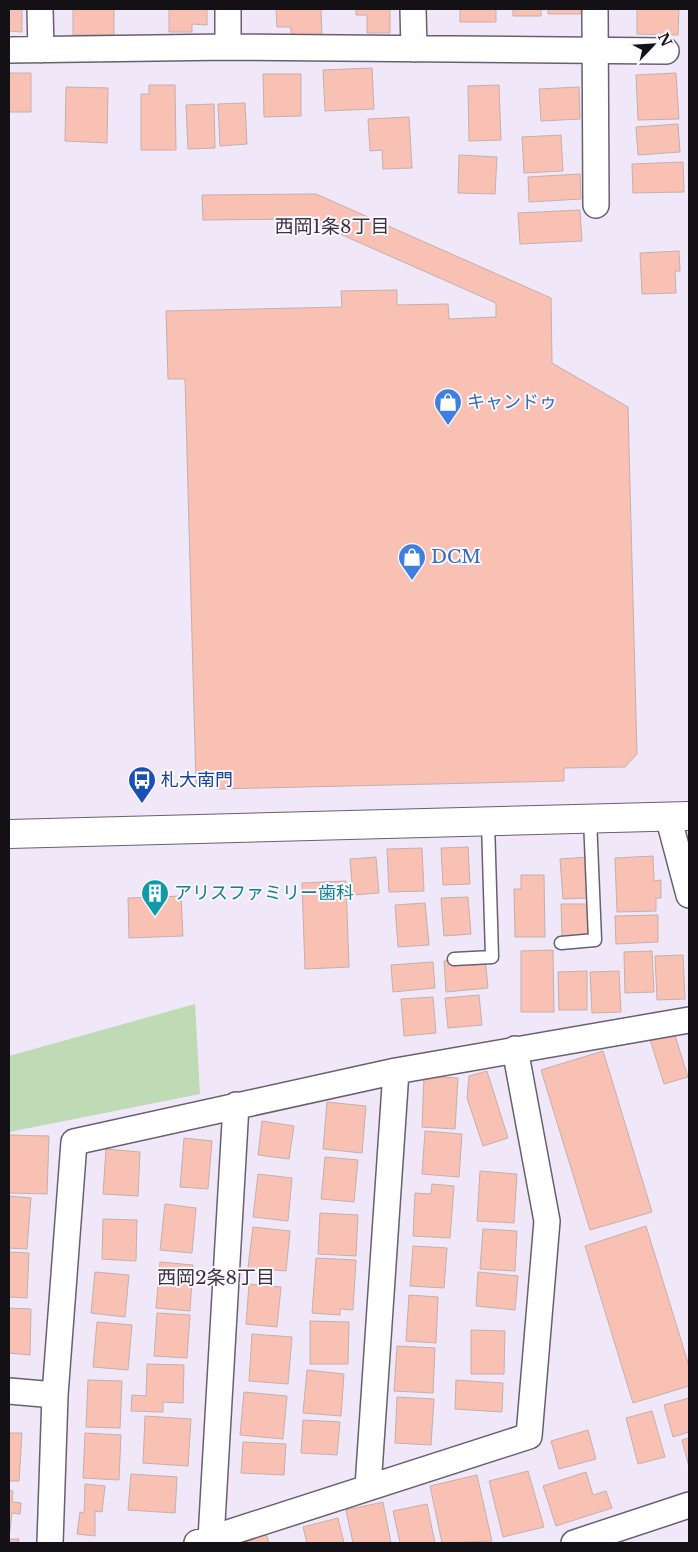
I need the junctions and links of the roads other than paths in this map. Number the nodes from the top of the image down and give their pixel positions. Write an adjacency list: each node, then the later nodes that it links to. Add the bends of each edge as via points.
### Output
1 (40, 9): 9 (street)
2 (228, 9): 5 (street)
3 (413, 9): 6 (street)
4 (595, 9): 7 (street)
5 (228, 47): 6 (street); 9 (street)
6 (414, 49): 7 (street)
7 (595, 49): 10 (street); 11 (street)
8 (9, 50): 9 (street)
9 (41, 50)
10 (666, 51)
11 (596, 205)
12 (678, 816): 13 (street); 16 (street)
13 (590, 818): 14 (street); 17 (lane, via 595,940)
14 (488, 822): 15 (street); 18 (lane, via 492,957)
15 (9, 834)
16 (689, 895)
17 (561, 943)
18 (454, 959)
19 (689, 1020): 20 (street)
20 (515, 1049): 21 (street); 25 (street, via 547,1221 530,1436)
21 (396, 1071): 22 (street); 25 (street)
22 (236, 1105): 24 (street, via 74,1142); 27 (street)
23 (9, 1391): 24 (street)
24 (55, 1395): 28 (street)
25 (368, 1487): 27 (street)
26 (689, 1505): 29 (street)
27 (204, 1541)
28 (50, 1543)
29 (574, 1543)

